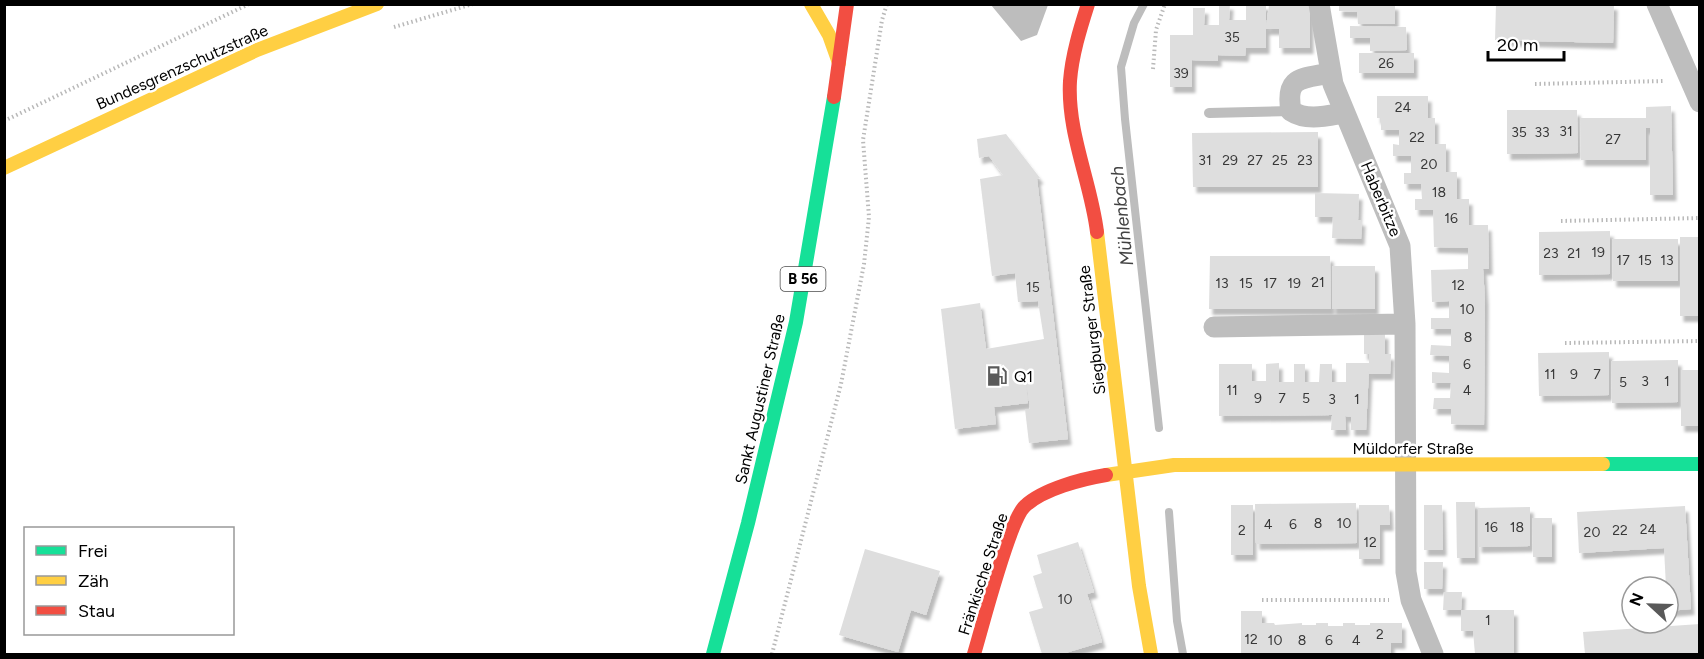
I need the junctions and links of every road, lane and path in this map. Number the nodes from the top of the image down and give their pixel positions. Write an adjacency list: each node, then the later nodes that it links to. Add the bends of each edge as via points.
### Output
1 (249, 4): 19 (path)
2 (377, 4): 20 (main road, Bundesgrenzschutzstraße, via 256,50)
3 (811, 4): 10 (main road, via 830,35)
4 (847, 4): 10 (main road, Sankt Augustiner Straße / B 56)
5 (887, 4): 33 (path, via 863,141 869,217 864,264 841,384)
6 (1088, 4): 29 (main road, Siegburger Straße, via 1070,81 1072,121 1096,227)
7 (1165, 4): 11 (path, via 1156,30)
8 (1319, 4): 12 (street, Haberbitze)
9 (1657, 4): 13 (street)
10 (839, 65): 32 (main road, Sankt Augustiner Straße / B 56, via 796,321)
11 (1153, 69)
12 (1330, 74): 16 (street, via 1297,80 1288,96); 18 (street, Haberbitze)
13 (1690, 81): 14 (path); 15 (street)
14 (1535, 84)
15 (1700, 102)
16 (1291, 111): 17 (lane); 18 (street, via 1311,117)
17 (1209, 113)
18 (1343, 113): 23 (street, Haberbitze, via 1400,246)
19 (4, 121)
20 (4, 168)
21 (1700, 218): 22 (path)
22 (1561, 221)
23 (1405, 324): 24 (street); 28 (street, Haberbitze)
24 (1214, 327)
25 (1700, 340): 26 (path)
26 (1565, 343)
27 (1700, 464): 28 (main road, Müldorfer Straße)
28 (1404, 465): 29 (main road, Müldorfer Straße, via 1174,465); 31 (street, Haberbitze, via 1406,572)
29 (1126, 472): 34 (main road, Fränkische Straße, via 1044,493 1023,507 1011,532); 35 (main road, Siegburger Straße)
30 (1262, 600): 31 (path)
31 (1411, 600): 36 (street, Haberbitze)
32 (712, 654)
33 (772, 654)
34 (974, 654)
35 (1151, 654)
36 (1433, 654)

